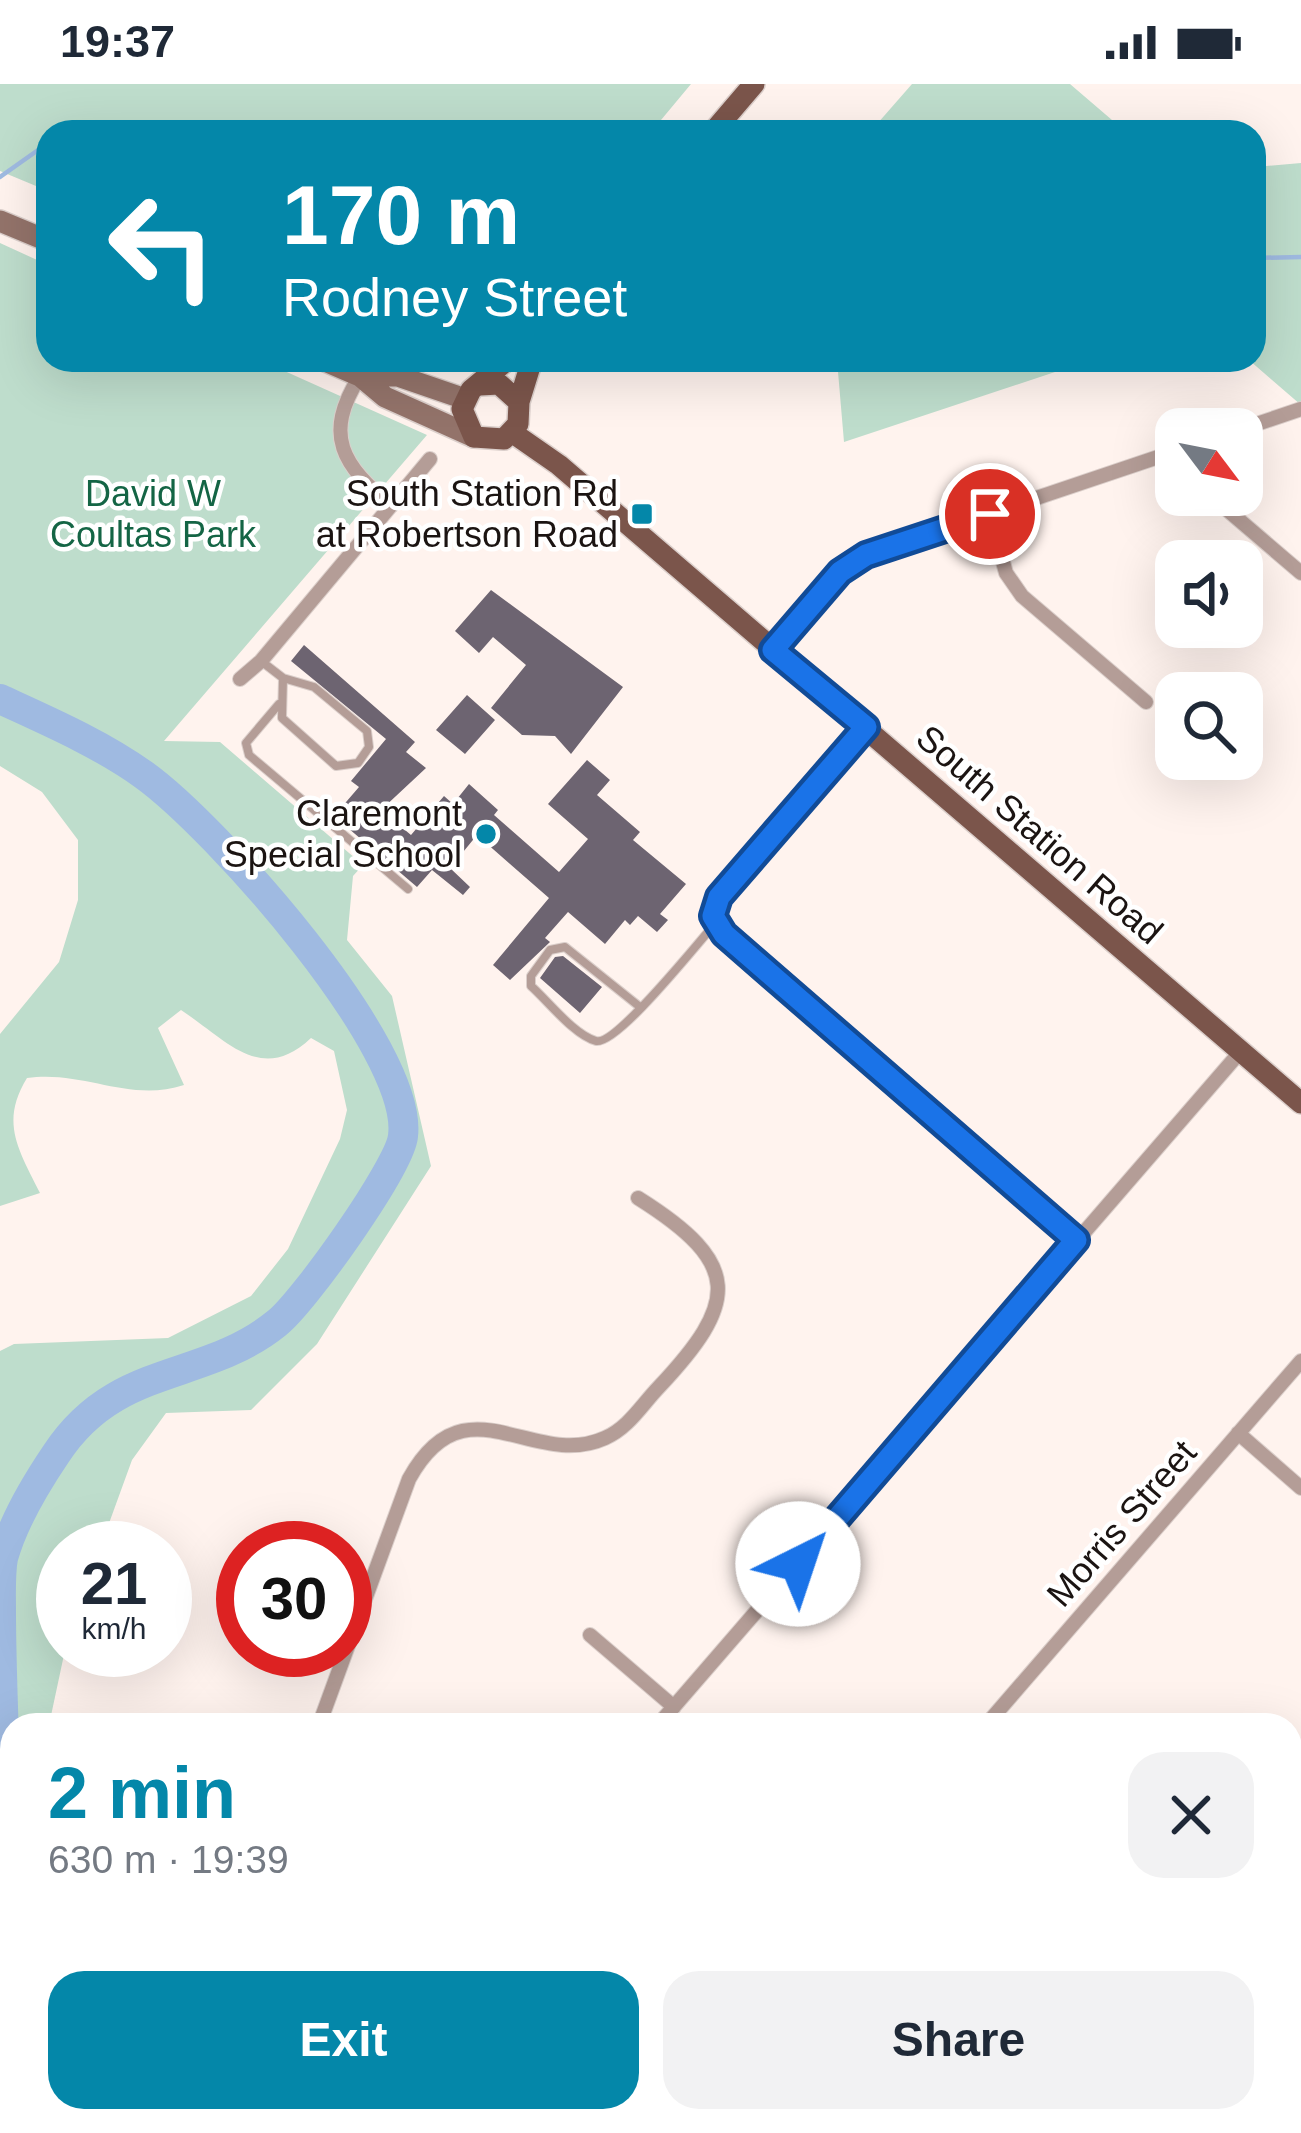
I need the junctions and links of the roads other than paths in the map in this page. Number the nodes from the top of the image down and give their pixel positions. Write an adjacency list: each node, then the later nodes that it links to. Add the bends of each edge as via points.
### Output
1 (754, 84): 2 (main road)
2 (723, 120)
3 (0, 220): 4 (main road)
4 (36, 236)
5 (351, 372): 8 (main road)
6 (494, 372): 9 (main road)
7 (528, 372): 10 (main road)
8 (360, 376): 9 (main road); 14 (main road, via 386,397); 17 (street, via 344,401 340,443 351,472)
9 (473, 392): 10 (main road, via 499,384); 14 (main road, via 462,419)
10 (519, 402): 13 (main road)
11 (1301, 409): 12 (street)
12 (1263, 422)
13 (513, 433): 14 (main road, via 494,442); 21 (main road, South Station Road)
14 (474, 436)
15 (430, 459): 17 (street)
16 (1155, 462): 18 (street)
17 (391, 506): 22 (street)
18 (990, 514): 21 (street, via 866,555 840,572); 25 (street, via 1006,573 1022,596)
19 (1234, 516): 20 (street)
20 (1301, 573)
21 (773, 650): 27 (main road, South Station Road)
22 (261, 662): 23 (lane); 24 (street)
23 (283, 678): 26 (lane); 26 (lane, via 314,687 367,731 367,753 350,768 336,766 282,718)
24 (240, 679)
25 (1145, 702)
26 (280, 703): 28 (lane, via 246,743 249,755)
27 (866, 727): 29 (street, via 719,897); 31 (main road, South Station Road)
28 (408, 889)
29 (715, 924): 30 (lane); 34 (street)
30 (640, 1007): 30 (lane, via 613,1038 599,1042 532,986 531,976 550,950 565,947)
31 (1240, 1052): 32 (main road, South Station Road); 34 (street)
32 (1301, 1103)
33 (638, 1198): 40 (street, via 672,1219 713,1262 718,1302 700,1344 604,1439 570,1443 464,1429 433,1444 409,1479)
34 (1076, 1240): 39 (street)
35 (1301, 1360): 36 (street, Morris Street)
36 (1238, 1433): 37 (street); 42 (street, Morris Street)
37 (1301, 1488)
38 (590, 1635): 39 (street)
39 (674, 1707): 41 (street)
40 (323, 1713)
41 (669, 1713)
42 (996, 1713)

